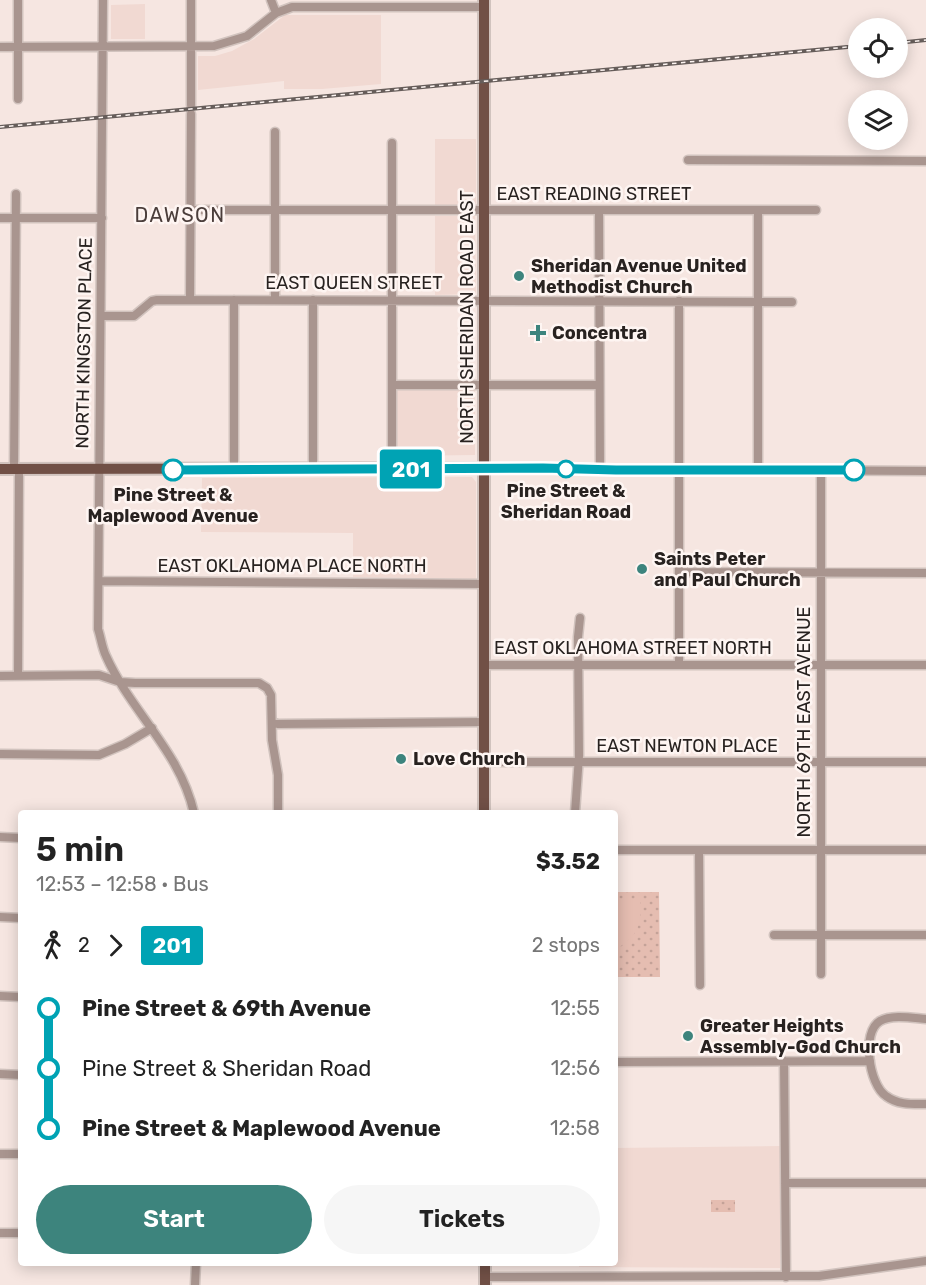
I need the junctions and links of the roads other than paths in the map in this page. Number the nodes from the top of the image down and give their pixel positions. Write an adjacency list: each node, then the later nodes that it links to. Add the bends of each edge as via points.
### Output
1 (18, 0): 10 (street)
2 (103, 0): 11 (street, NORTH KINGSTON PLACE)
3 (191, 0): 12 (street)
4 (271, 0): 8 (street)
5 (346, 3): 6 (street); 8 (street, via 292,7)
6 (422, 4): 7 (street)
7 (484, 4): 22 (main road, NORTH SHERIDAN ROAD EAST)
8 (276, 13): 12 (street, via 239,40)
9 (0, 47): 10 (street)
10 (17, 47): 11 (street); 13 (street)
11 (103, 47): 12 (street); 28 (street, NORTH KINGSTON PLACE)
12 (191, 47): 19 (street)
13 (18, 99)
14 (275, 132): 20 (street)
15 (392, 143): 21 (street)
16 (687, 160): 17 (street)
17 (926, 161)
18 (16, 194): 27 (street)
19 (191, 210): 20 (street, EAST READING STREET); 29 (street)
20 (276, 210): 21 (street, EAST READING STREET); 31 (street)
21 (392, 210): 22 (street, EAST READING STREET); 33 (street)
22 (483, 210): 23 (street, EAST READING STREET); 34 (main road, NORTH SHERIDAN ROAD EAST)
23 (599, 210): 24 (street, EAST READING STREET); 35 (street)
24 (758, 210): 25 (street, EAST READING STREET); 37 (street)
25 (816, 210)
26 (0, 218): 27 (street)
27 (16, 218): 28 (street); 46 (street)
28 (102, 218): 39 (street, NORTH KINGSTON PLACE)
29 (190, 300): 30 (street, EAST QUEEN STREET); 39 (street, EAST QUEEN STREET, via 155,300 134,316)
30 (234, 300): 31 (street, EAST QUEEN STREET); 47 (street)
31 (275, 300): 32 (street, EAST QUEEN STREET)
32 (313, 300): 33 (street, EAST QUEEN STREET); 48 (street)
33 (392, 300): 34 (street, EAST QUEEN STREET); 40 (street)
34 (484, 300): 35 (street, EAST QUEEN STREET); 41 (main road, NORTH SHERIDAN ROAD EAST)
35 (599, 300): 36 (street, EAST QUEEN STREET); 42 (street)
36 (679, 301): 37 (street, EAST QUEEN STREET); 51 (street)
37 (758, 301): 38 (street, EAST QUEEN STREET); 52 (street)
38 (792, 302)
39 (101, 316): 44 (street, NORTH KINGSTON PLACE)
40 (393, 384): 41 (street); 49 (street)
41 (484, 384): 42 (street); 43 (main road, NORTH SHERIDAN ROAD EAST)
42 (599, 385): 50 (street)
43 (484, 468): 49 (main road); 50 (street); 59 (main road, NORTH SHERIDAN ROAD EAST)
44 (99, 469): 46 (main road); 47 (main road); 58 (street, NORTH KINGSTON PLACE)
45 (0, 470): 46 (main road)
46 (16, 470): 66 (street)
47 (234, 470): 48 (main road)
48 (314, 470): 49 (main road)
49 (392, 470)
50 (600, 470): 51 (street)
51 (679, 470): 52 (street); 55 (street)
52 (758, 470): 53 (street)
53 (821, 470): 54 (street); 56 (street, NORTH 69TH EAST AVENUE)
54 (926, 471)
55 (679, 572): 56 (street); 63 (street)
56 (821, 573): 57 (street); 64 (street, NORTH 69TH EAST AVENUE)
57 (926, 573)
58 (100, 581): 59 (street, EAST OKLAHOMA PLACE NORTH); 68 (street, NORTH KINGSTON PLACE, via 98,629 105,654)
59 (484, 585): 61 (main road, NORTH SHERIDAN ROAD EAST)
60 (580, 618): 62 (street)
61 (484, 665): 62 (street, EAST OKLAHOMA STREET NORTH); 70 (main road, NORTH SHERIDAN ROAD EAST)
62 (579, 665): 63 (street, EAST OKLAHOMA STREET NORTH); 74 (street)
63 (679, 665): 64 (street, EAST OKLAHOMA STREET NORTH)
64 (821, 665): 65 (street, EAST OKLAHOMA STREET NORTH); 75 (street, NORTH 69TH EAST AVENUE)
65 (926, 665)
66 (18, 675): 67 (street); 68 (street, via 99,675)
67 (0, 676)
68 (120, 682): 69 (street, via 259,682 271,695); 71 (street, NORTH KINGSTON PLACE)
69 (272, 722): 70 (street); 78 (street, via 278,765)
70 (484, 722): 73 (main road, NORTH SHERIDAN ROAD EAST)
71 (152, 728): 72 (street, via 99,755); 77 (street, NORTH KINGSTON PLACE, via 183,777)
72 (0, 754)
73 (484, 762): 74 (street, EAST NEWTON PLACE); 79 (main road, NORTH SHERIDAN ROAD EAST)
74 (578, 762): 75 (street, EAST NEWTON PLACE); 80 (street)
75 (821, 762): 76 (street, EAST NEWTON PLACE); 84 (street, NORTH 69TH EAST AVENUE)
76 (926, 762)
77 (193, 810)
78 (278, 810)
79 (484, 810)
80 (575, 810)
81 (0, 837): 82 (street)
82 (18, 838)
83 (618, 850): 86 (street)
84 (821, 850): 85 (street); 86 (street); 90 (street, NORTH 69TH EAST AVENUE)
85 (926, 850)
86 (699, 851): 93 (street)
87 (0, 917): 88 (street)
88 (18, 918)
89 (774, 935): 90 (street)
90 (821, 935): 91 (street); 92 (street, NORTH 69TH EAST AVENUE)
91 (926, 935)
92 (821, 974)
93 (700, 985)
94 (0, 996): 95 (street)
95 (18, 997)
96 (926, 1018): 98 (street, via 879,1022 871,1034)
97 (784, 1061): 98 (street); 99 (street); 105 (street)
98 (870, 1061): 102 (street, via 873,1080 886,1097 906,1104)
99 (618, 1062)
100 (0, 1074): 101 (street)
101 (18, 1075)
102 (926, 1104)
103 (0, 1154): 104 (street)
104 (18, 1154)
105 (784, 1183): 106 (street); 111 (street)
106 (926, 1183)
107 (0, 1233): 108 (street)
108 (18, 1233)
109 (926, 1261): 111 (street)
110 (196, 1266): 114 (street)
111 (786, 1277): 113 (street)
112 (484, 1281): 113 (street)
113 (694, 1281)
114 (195, 1285)

